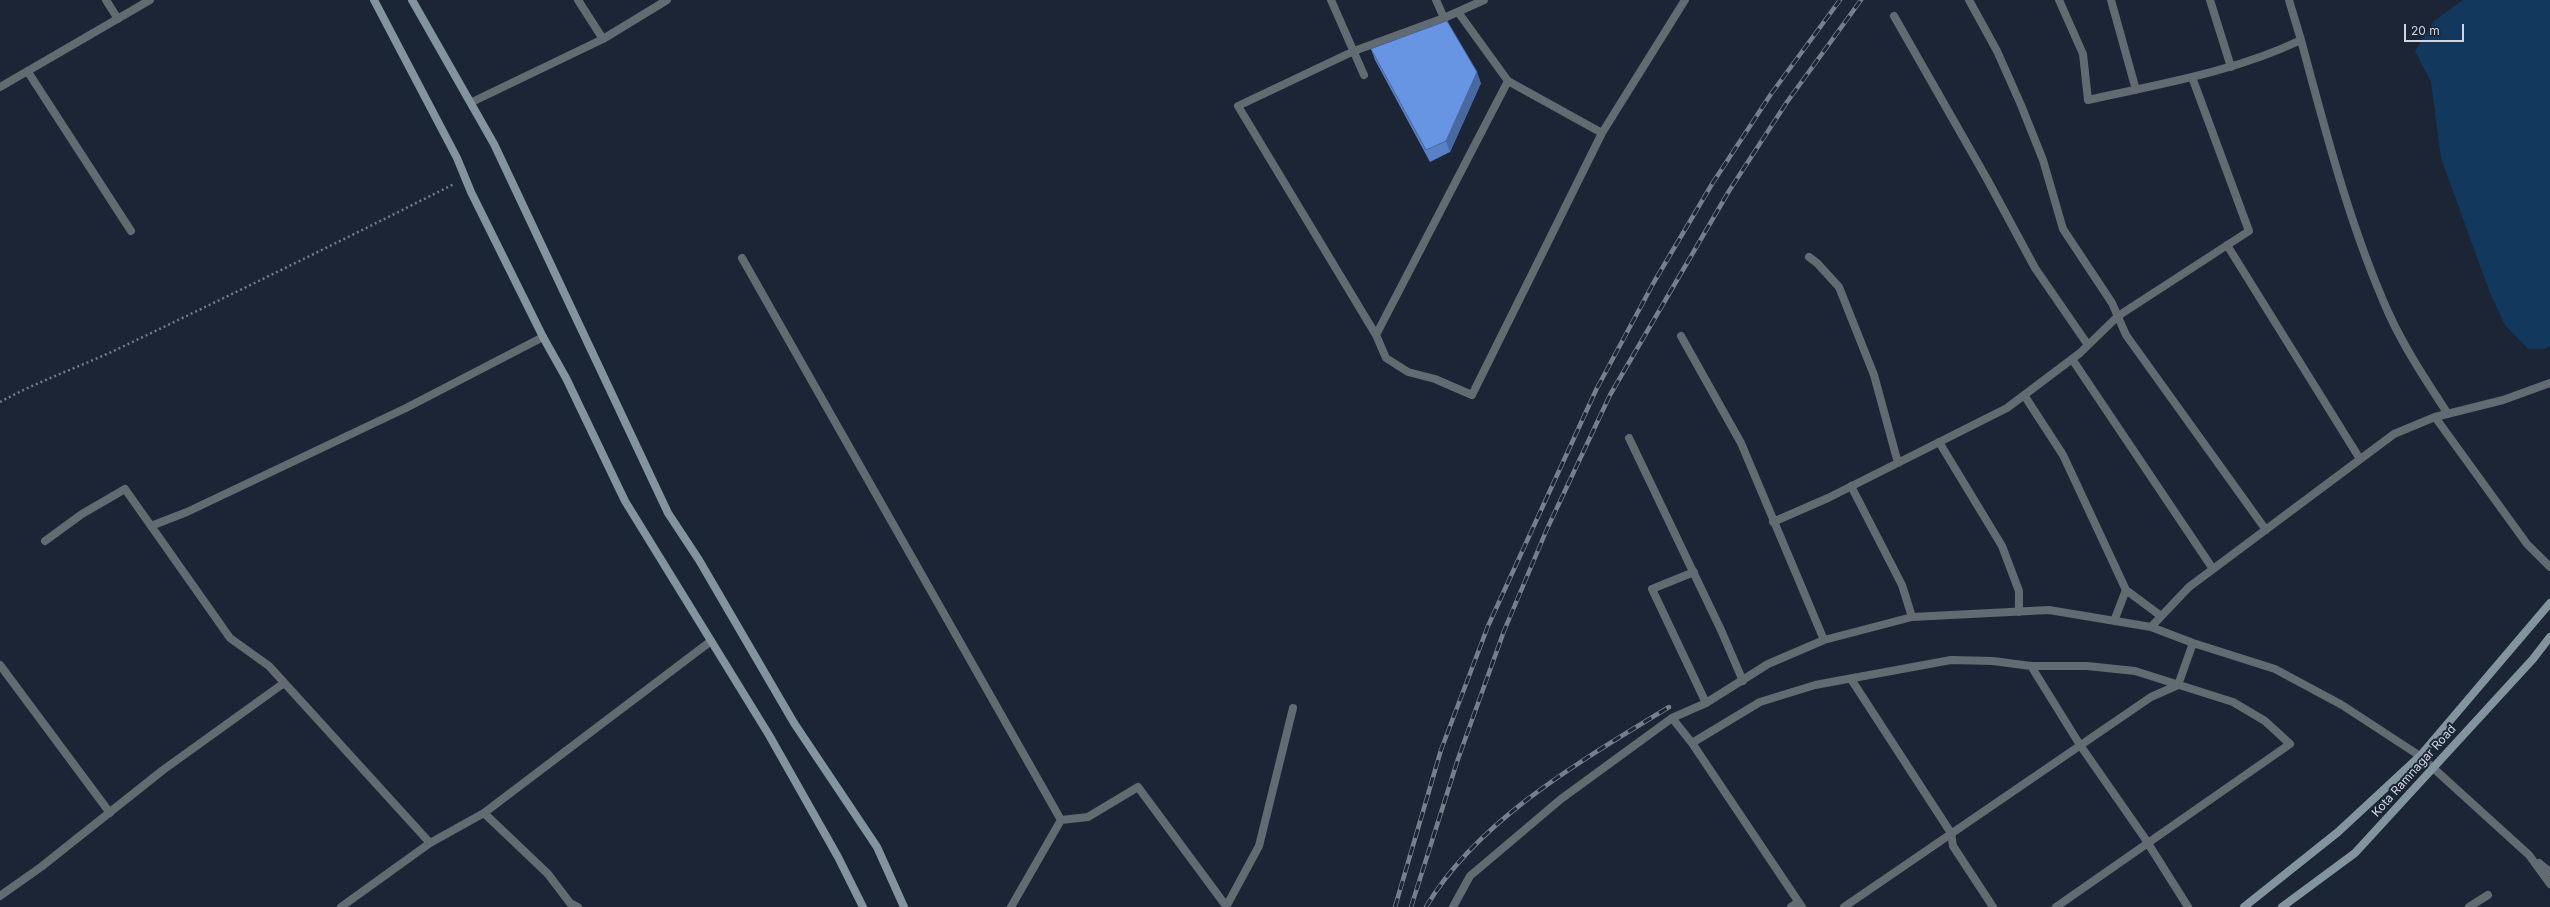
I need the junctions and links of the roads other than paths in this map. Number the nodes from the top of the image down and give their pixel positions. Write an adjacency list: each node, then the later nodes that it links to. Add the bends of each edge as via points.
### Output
1 (106, 0): 19 (street)
2 (150, 0): 19 (street)
3 (374, 0): 39 (street, via 411,69)
4 (412, 0): 30 (street)
5 (578, 0): 20 (street)
6 (667, 0): 20 (street)
7 (1331, 0): 22 (street)
8 (1436, 0): 18 (street)
9 (1484, 0): 16 (street)
10 (1684, 0): 31 (street)
11 (1968, 0): 36 (street, via 1998,51 2021,105 2043,160 2063,229)
12 (2059, 0): 29 (street, via 2083,54 2088,100)
13 (2111, 0): 29 (street)
14 (2210, 0): 23 (street)
15 (2289, 0): 21 (street)
16 (1458, 12): 18 (street); 27 (street)
17 (1894, 16): 40 (street, via 1987,179 2034,268)
18 (1444, 18): 22 (street)
19 (118, 19): 24 (street)
20 (603, 38): 30 (street)
21 (2301, 40): 23 (street, via 2267,56); 44 (street, via 2333,160 2371,267 2390,315)
22 (1354, 51): 25 (street); 37 (street, via 1238,106)
23 (2232, 67): 26 (street)
24 (28, 72): 28 (street); 32 (street)
25 (1364, 75)
26 (2192, 77): 29 (street); 33 (street, via 2249,231)
27 (1508, 81): 31 (street); 37 (street)
28 (0, 87)
29 (2136, 90)
30 (472, 102): 97 (street, via 597,358 668,513 699,560 794,723 877,848)
31 (1602, 133): 37 (street, via 1472,395 1435,379 1408,372 1386,358)
32 (131, 231)
33 (2227, 245): 36 (street); 48 (street)
34 (1809, 257): 49 (street, via 1839,287 1874,375)
35 (742, 258): 84 (street)
36 (2118, 316): 40 (street); 53 (street, via 2126,335)
37 (1376, 335)
38 (1681, 336): 51 (street, via 1741,443)
39 (543, 337): 52 (street, via 398,412 187,512); 67 (street, via 570,385 625,501)
40 (2088, 345): 41 (street)
41 (2072, 359): 43 (street); 56 (street)
42 (2550, 383): 44 (street, via 2503,400)
43 (2024, 395): 47 (street, via 2007,408); 58 (street, via 2063,455)
44 (2448, 414): 45 (street)
45 (2435, 417): 48 (street, via 2394,434); 55 (street, via 2527,544)
46 (1629, 438): 57 (street)
47 (1939, 442): 49 (street); 60 (street, via 2002,546 2019,591)
48 (2360, 460): 53 (street)
49 (1898, 463): 50 (street)
50 (1851, 486): 51 (street); 62 (street, via 1902,585)
51 (1773, 522): 66 (street)
52 (151, 526): 54 (street, via 125,489 82,514); 73 (street, via 230,638 269,666)
53 (2266, 530): 56 (street)
54 (45, 541)
55 (2550, 567)
56 (2213, 569): 61 (street, via 2189,587)
57 (1694, 572): 72 (street); 75 (street, via 1652,589)
58 (2126, 590): 61 (street); 63 (street)
59 (2550, 603): 80 (street)
60 (2019, 612): 62 (street); 63 (street, via 2049,610)
61 (2161, 616): 64 (street)
62 (1912, 617): 66 (street)
63 (2114, 621): 64 (street)
64 (2151, 627): 68 (street)
65 (2550, 637): 81 (street, Kota Ramnagar Road)
66 (1824, 640): 72 (street, via 1768,664)
67 (712, 641): 83 (street); 96 (street, via 769,735 838,857)
68 (2193, 643): 74 (street); 80 (street, via 2275,669 2342,705)
69 (0, 665): 82 (street)
70 (2031, 666): 71 (street, via 1993,661 1951,660); 74 (street, via 2087,666 2135,671); 79 (street)
71 (1851, 679): 78 (street, via 1815,685 1760,702); 85 (street)
72 (1742, 681): 75 (street)
73 (284, 683): 82 (street, via 163,770); 86 (street)
74 (2178, 685): 79 (street, via 2151,697); 87 (street, via 2233,702 2265,721 2290,744)
75 (1706, 703): 77 (street)
76 (1293, 708): 99 (street, via 1259,846)
77 (1672, 718): 78 (street); 100 (street, via 1561,799 1470,876)
78 (1692, 743): 93 (street)
79 (2080, 745): 85 (street); 87 (street)
80 (2420, 756): 81 (street); 105 (street, via 2338,832)
81 (2434, 768): 88 (street); 106 (street, Kota Ramnagar Road, via 2355,853)
82 (110, 813): 92 (street)
83 (484, 813): 86 (street); 95 (street, via 548,874 570,903)
84 (1061, 820): 98 (street); 99 (street, via 1088,817 1138,787)
85 (1951, 833): 101 (street); 102 (street, via 1953,846)
86 (430, 843): 94 (street)
87 (2148, 844): 103 (street); 104 (street)
88 (2529, 855): 89 (street); 90 (street)
89 (2550, 872)
90 (2550, 884)
91 (2488, 895): 107 (street)
92 (0, 896)
93 (1797, 905)
94 (341, 907)
95 (578, 907)
96 (863, 907)
97 (904, 907)
98 (1012, 907)
99 (1226, 907)
100 (1453, 907)
101 (1844, 907)
102 (1993, 907)
103 (2056, 907)
104 (2188, 907)
105 (2244, 907)
106 (2282, 907)
107 (2469, 907)

